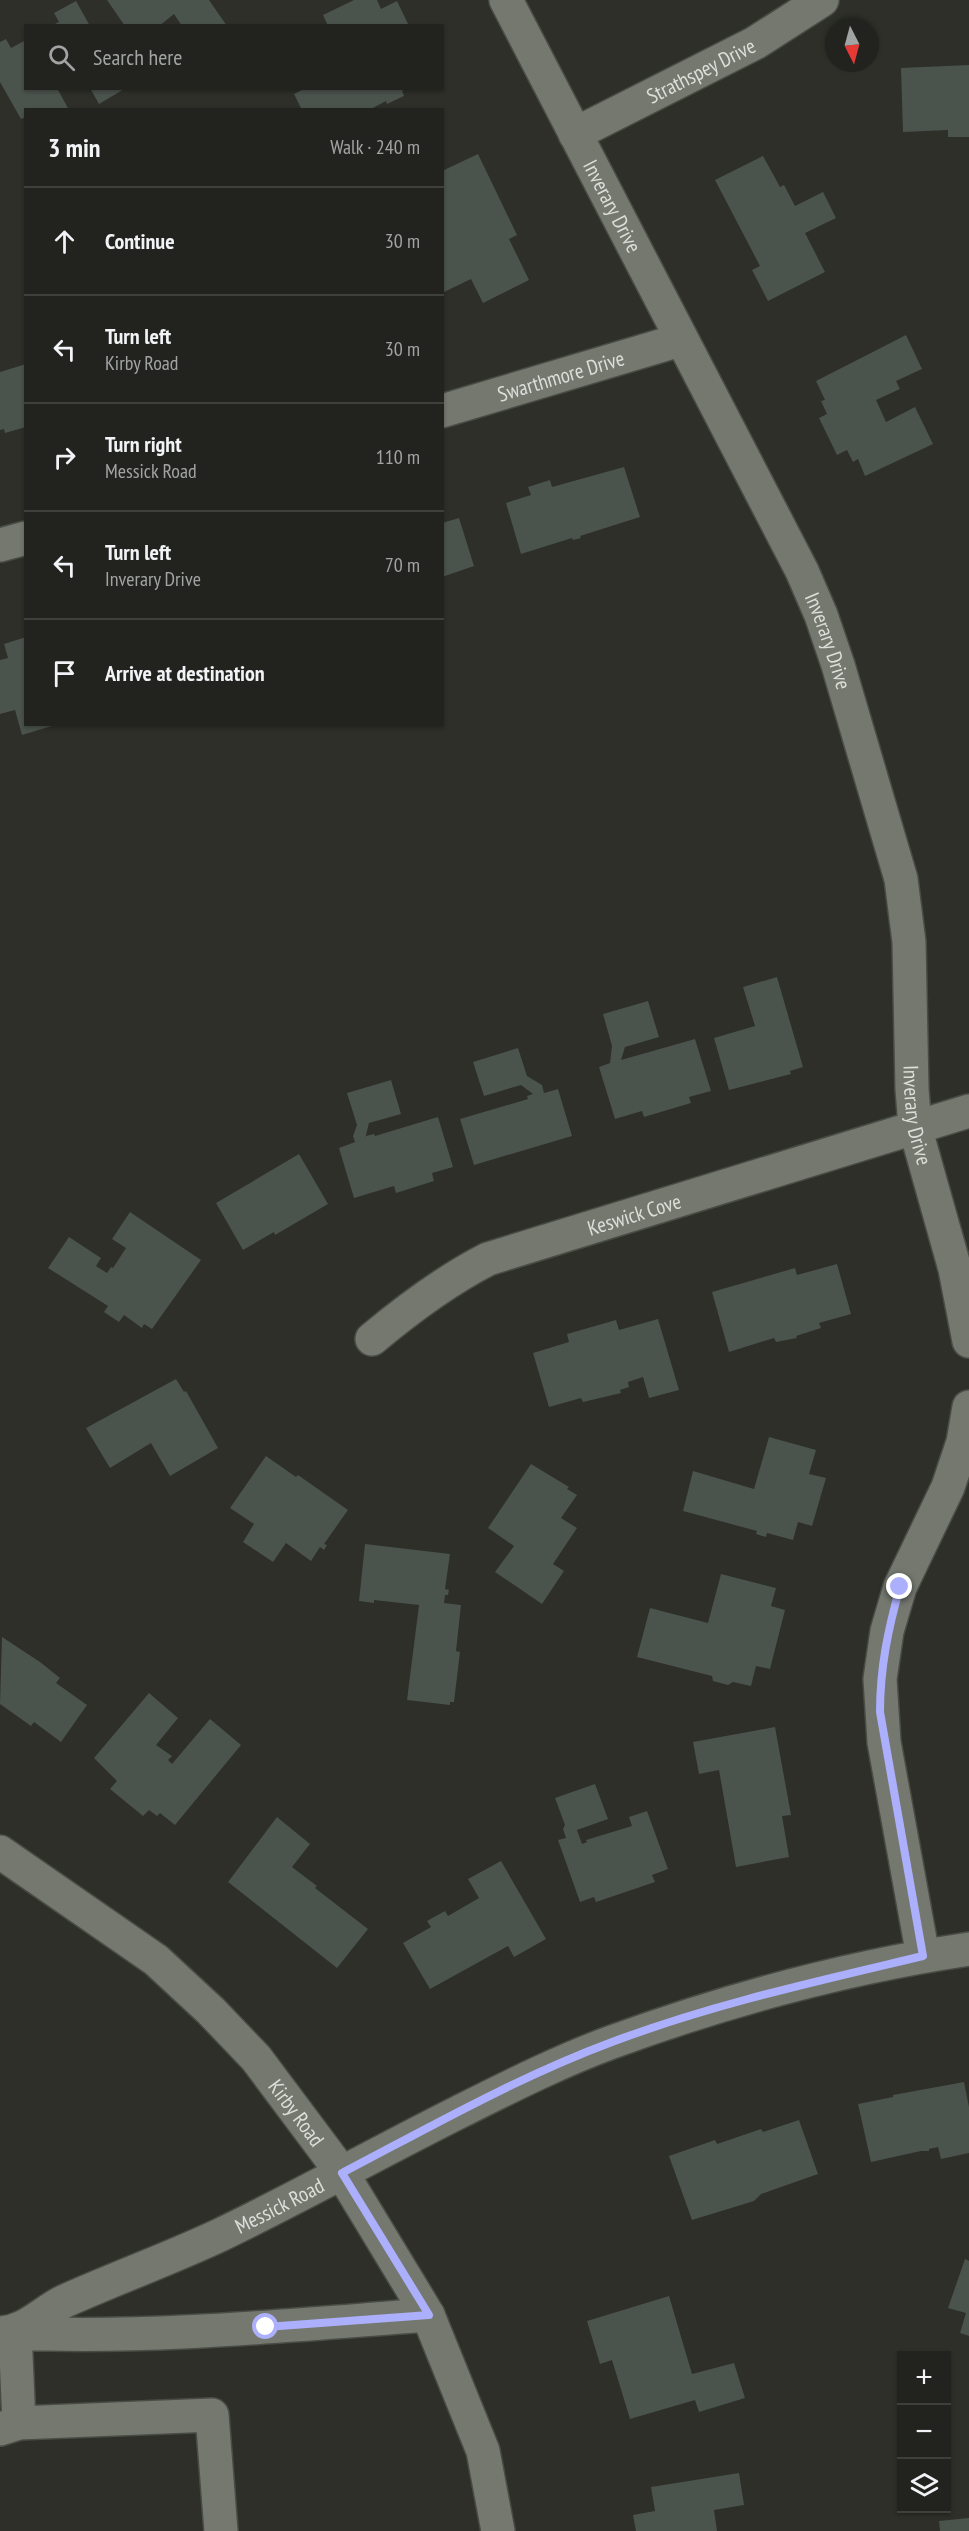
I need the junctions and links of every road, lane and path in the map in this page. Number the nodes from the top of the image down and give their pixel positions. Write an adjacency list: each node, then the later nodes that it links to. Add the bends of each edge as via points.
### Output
1 (506, 0): 3 (street, Inverary Drive)
2 (822, 0): 3 (street, Strathspey Drive, via 754,43)
3 (575, 134): 4 (street, Inverary Drive)
4 (680, 340): 5 (street, Swarthmore Drive); 9 (street, Inverary Drive, via 802,571 838,665 904,899)
5 (444, 410)
6 (24, 539): 7 (street)
7 (0, 545)
8 (969, 1111): 9 (street, Keswick Cove)
9 (915, 1127): 10 (street, Keswick Cove, via 488,1259 453,1277); 11 (street, Inverary Drive, via 955,1269)
10 (372, 1339)
11 (969, 1341)
12 (969, 1407): 15 (street, via 963,1442 948,1487 900,1587 887,1631 880,1679 884,1742)
13 (0, 1852): 16 (street, Kirby Road, via 156,1960 211,2011 256,2058)
14 (969, 1949): 15 (street, Messick Road)
15 (923, 1956): 16 (street, Messick Road, via 772,1991 611,2042 538,2073)
16 (342, 2173): 17 (street, Kirby Road); 18 (street, Messick Road, via 220,2235 62,2303)
17 (429, 2315): 18 (street, via 118,2334); 21 (street, Kirby Road, via 483,2451)
18 (7, 2333): 19 (street)
19 (9, 2426): 20 (street, via 212,2415)
20 (221, 2531)
21 (498, 2531)

